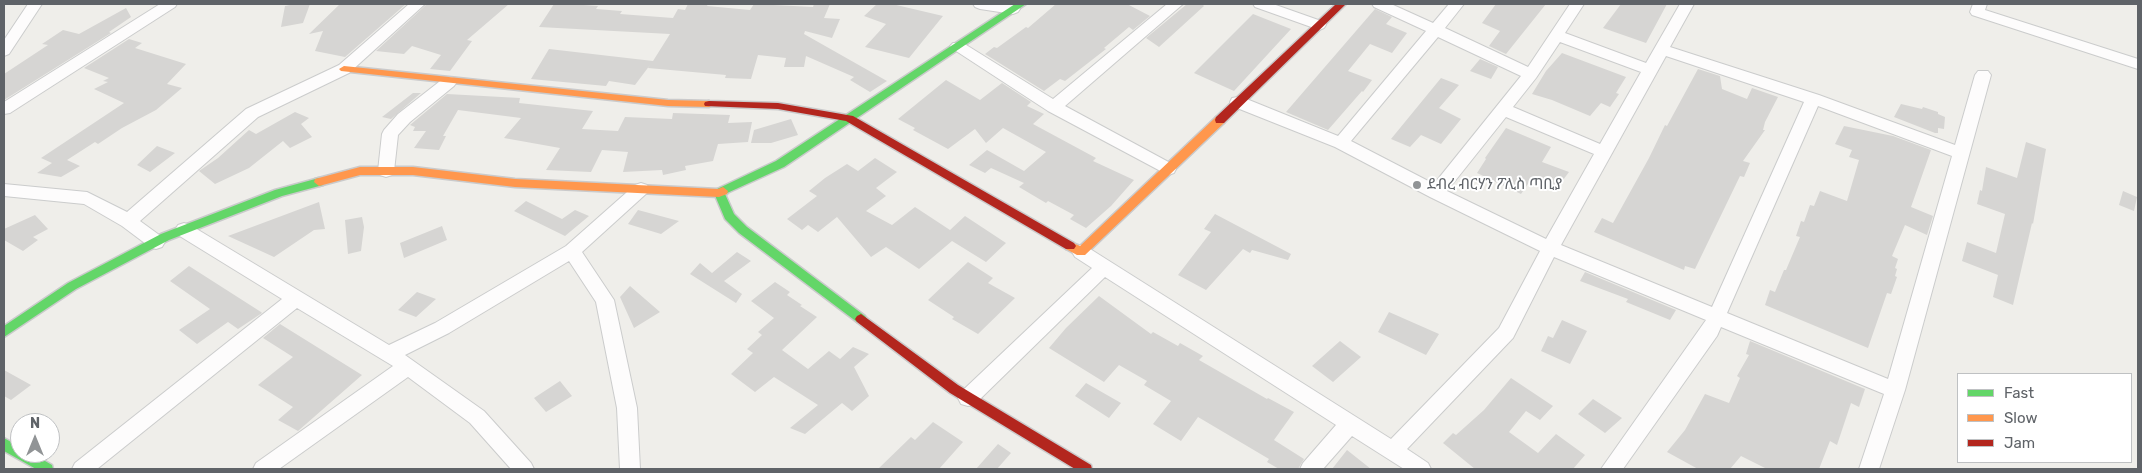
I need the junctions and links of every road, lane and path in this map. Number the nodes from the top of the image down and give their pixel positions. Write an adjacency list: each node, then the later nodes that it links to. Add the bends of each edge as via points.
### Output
1 (35, 4): 19 (street)
2 (170, 4): 29 (street)
3 (418, 4): 21 (street)
4 (980, 4): 13 (street)
5 (1176, 4): 28 (street)
6 (1260, 4): 14 (street)
7 (1340, 4): 14 (street)
8 (1379, 4): 15 (street)
9 (1457, 4): 15 (street)
10 (1577, 4): 16 (street)
11 (1687, 4): 18 (street)
12 (1980, 4): 20 (street, via 1977,12)
13 (1017, 6): 17 (street)
14 (1318, 25): 27 (street)
15 (1436, 30): 23 (street); 32 (street)
16 (1556, 35): 22 (street); 23 (street)
17 (958, 46): 28 (street); 31 (street)
18 (1661, 49): 22 (street); 26 (street)
19 (4, 51)
20 (2138, 64)
21 (344, 69): 25 (street); 41 (street, via 252,113)
22 (1650, 70): 33 (street)
23 (1530, 74): 30 (street)
24 (1983, 75): 34 (street)
25 (449, 82): 31 (street, via 668,103 778,106); 36 (street, via 404,118 390,134)
26 (1813, 99): 34 (street); 49 (street)
27 (1238, 102): 32 (street); 35 (street)
28 (1054, 107): 35 (street)
29 (4, 109)
30 (1502, 109): 33 (street); 40 (street)
31 (849, 118): 39 (street, via 780,164); 46 (street)
32 (1341, 143): 40 (street)
33 (1604, 152): 44 (street)
34 (1961, 153): 53 (street)
35 (1168, 169): 46 (street)
36 (386, 171): 38 (street); 42 (street, via 360,171 288,191)
37 (4, 190): 41 (street, via 86,198)
38 (641, 190): 39 (street); 45 (street)
39 (719, 193): 54 (street, via 729,216 743,230)
40 (1436, 193): 44 (street)
41 (128, 221): 43 (street)
42 (184, 230): 43 (street); 48 (street)
43 (156, 242): 50 (street, via 72,286)
44 (1550, 248): 49 (street); 57 (street, via 1506,333)
45 (572, 251): 51 (street, via 442,328); 62 (street, via 604,300 627,408)
46 (1081, 252): 47 (street)
47 (1104, 267): 54 (street); 55 (street)
48 (296, 298): 51 (street); 59 (street)
49 (1716, 316): 53 (street); 66 (street, via 1710,331)
50 (4, 332)
51 (388, 354): 52 (street)
52 (408, 366): 60 (street); 61 (street, via 477,417)
53 (1895, 390): 67 (street)
54 (968, 398): 63 (street)
55 (1350, 424): 57 (street); 64 (street)
56 (4, 444): 58 (street)
57 (1392, 451): 65 (street)
58 (47, 469)
59 (82, 469)
60 (263, 469)
61 (524, 469)
62 (630, 469)
63 (1086, 469)
64 (1310, 469)
65 (1421, 469)
66 (1611, 469)
67 (1869, 469)

